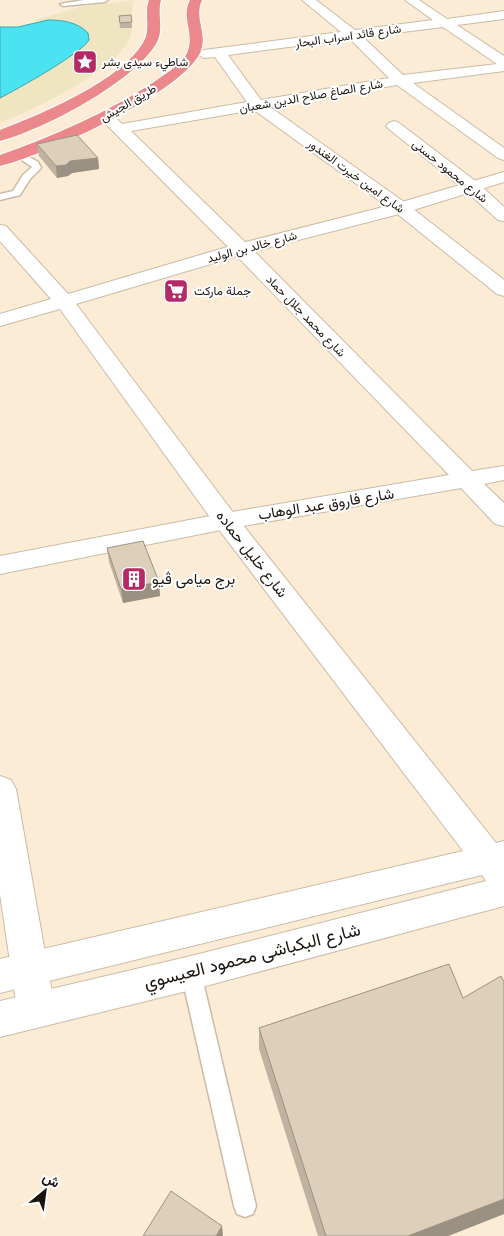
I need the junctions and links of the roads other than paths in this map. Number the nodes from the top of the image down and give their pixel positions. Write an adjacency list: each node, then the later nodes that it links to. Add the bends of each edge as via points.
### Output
1 (106, 0): 6 (lane)
2 (155, 0): 18 (highway, طريق الجيش, via 152,9 154,35 132,64 78,100)
3 (196, 0): 11 (highway, via 191,13 199,36)
4 (308, 0): 9 (street)
5 (411, 0): 8 (street)
6 (63, 4)
7 (504, 15): 8 (street, شارع قائد اسراب البحار)
8 (444, 23): 9 (street, شارع قائد اسراب البحار); 12 (street)
9 (354, 36): 10 (street, شارع قائد اسراب البحار); 14 (street)
10 (219, 52): 11 (street, شارع قائد اسراب البحار); 15 (street, شارع امين خيرت الغندور)
11 (193, 56): 16 (highway, طريق الجيش)
12 (504, 62)
13 (504, 66): 14 (street, شارع الصاغ صلاح الدين شعبان)
14 (400, 80): 15 (street, شارع الصاغ صلاح الدين شعبان); 20 (street)
15 (258, 105): 16 (street, شارع الصاغ صلاح الدين شعبان); 25 (street, شارع امين خيرت الغندور)
16 (112, 123): 19 (highway, طريق الجيش, via 69,134); 28 (street, شارع محمد جلال حماد)
17 (394, 126): 23 (street, شارع محمود حسنى)
18 (0, 136)
19 (19, 154): 21 (highway, طريق الجيش); 24 (lane, via 37,168 26,177 16,193)
20 (504, 155)
21 (0, 161)
22 (504, 177): 23 (street, شارع خالد بن الوليد)
23 (472, 187): 25 (street, شارع خالد بن الوليد); 26 (street, شارع محمود حسنى)
24 (0, 197)
25 (401, 208): 28 (street, شارع خالد بن الوليد); 29 (street, شارع امين خيرت الغندور)
26 (504, 216)
27 (0, 230): 30 (street, شارع خليل حماده)
28 (242, 249): 30 (street, شارع خالد بن الوليد); 33 (street, شارع محمد جلال حماد)
29 (504, 290)
30 (64, 302): 31 (street, شارع خالد بن الوليد); 35 (street, شارع خليل حماده)
31 (0, 320)
32 (504, 473): 33 (street, شارع فاروق عبد الوهاب)
33 (467, 481): 34 (street, شارع محمد جلال حماد); 35 (street, شارع فاروق عبد الوهاب)
34 (504, 518)
35 (226, 521): 36 (street, شارع فاروق عبد الوهاب); 38 (street, شارع خليل حماده)
36 (0, 565)
37 (0, 790): 40 (street)
38 (499, 864): 40 (street)
39 (504, 891): 41 (street, شارع البكباشى محمود العيسوي)
40 (15, 972): 42 (street)
41 (191, 973): 42 (street, شارع البكباشى محمود العيسوي); 44 (lane)
42 (36, 1009): 43 (street, شارع البكباشى محمود العيسوي)
43 (0, 1019)
44 (245, 1206)

